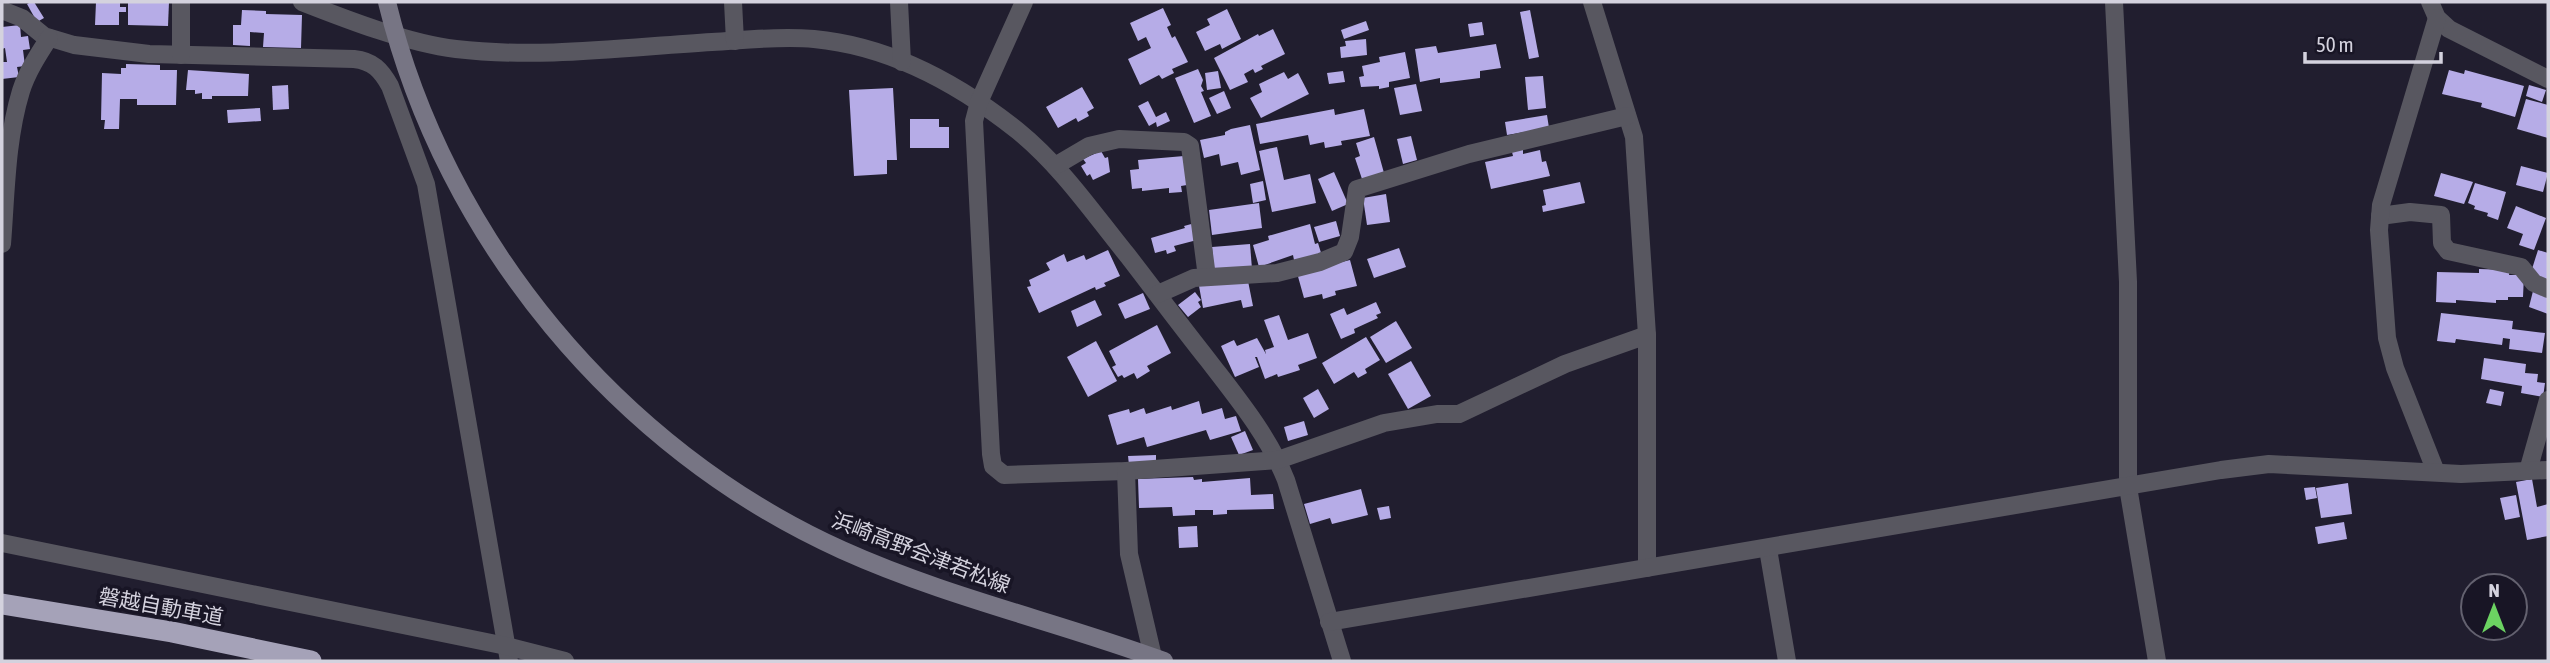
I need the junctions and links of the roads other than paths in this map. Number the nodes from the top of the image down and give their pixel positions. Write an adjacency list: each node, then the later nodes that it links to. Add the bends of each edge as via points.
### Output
1 (181, 2): 14 (street)
2 (302, 2): 11 (street)
3 (387, 2): 11 (main road, 浜崎高野会津若松線)
4 (733, 2): 13 (street)
5 (900, 2): 15 (street)
6 (1024, 2): 17 (street)
7 (1592, 2): 18 (street)
8 (2114, 2): 32 (street, via 2128,282)
9 (2, 10): 12 (street)
10 (2434, 10): 16 (street, via 2448,29); 20 (street)
11 (395, 33): 13 (street, via 445,47 516,52); 39 (main road, 浜崎高野会津若松線, via 416,96 458,188 502,261 566,344 654,430 756,504 840,549)
12 (49, 38): 14 (street, via 74,45); 21 (street, via 22,89 13,122)
13 (734, 41): 15 (street, via 812,39)
14 (181, 55): 38 (street, via 354,58 377,67 390,86 426,184)
15 (902, 62): 17 (street)
16 (2548, 79)
17 (979, 103): 19 (street); 29 (street, via 975,135 993,466 1004,475)
18 (1628, 116): 22 (street, via 1469,154 1357,189 1344,252 1277,273); 25 (street)
19 (1055, 166): 22 (street, via 1089,146 1119,139 1190,146); 24 (street)
20 (2380, 216): 23 (street, via 2410,212 2441,215 2442,243 2448,251 2521,267 2534,283); 31 (street, via 2387,338)
21 (2, 244)
22 (1208, 277): 24 (street, via 1194,278)
23 (2548, 289)
24 (1158, 294): 27 (street, via 1236,394)
25 (1647, 335): 27 (street, via 1565,364 1458,414 1384,423); 35 (street)
26 (2548, 400): 30 (street)
27 (1278, 460): 29 (street); 37 (street)
28 (2548, 470): 30 (street)
29 (1126, 471): 39 (street, via 1129,554)
30 (2528, 471): 31 (street)
31 (2436, 472): 32 (street, via 2269,464)
32 (2128, 488): 34 (street); 44 (street)
33 (2, 543): 38 (street)
34 (1768, 549): 35 (street); 43 (street)
35 (1647, 568): 37 (street)
36 (2, 604): 40 (highway, 磐越自動車道)
37 (1329, 622): 42 (street)
38 (507, 654): 41 (street)
39 (1157, 660)
40 (311, 661)
41 (565, 661)
42 (1342, 661)
43 (1787, 661)
44 (2157, 661)

